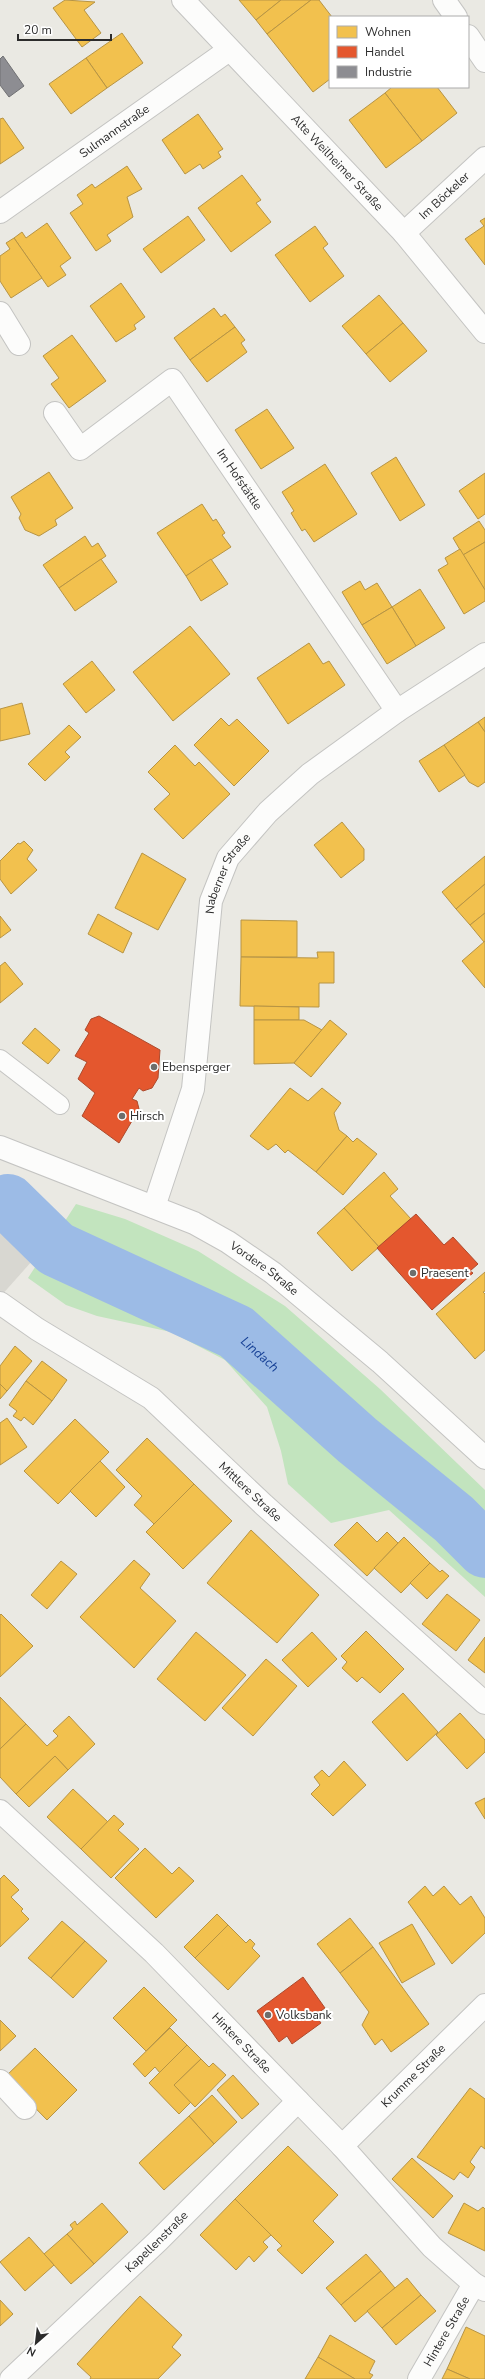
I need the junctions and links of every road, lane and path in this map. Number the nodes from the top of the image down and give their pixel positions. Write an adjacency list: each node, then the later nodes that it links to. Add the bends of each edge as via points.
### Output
1 (183, 0): 5 (street, Alte Weilheimer Straße)
2 (444, 0): 3 (street)
3 (455, 16)
4 (469, 37): 6 (street)
5 (229, 50): 8 (street, Sulmannstraße); 9 (street, Alte Weilheimer Straße)
6 (485, 61)
7 (485, 158): 9 (street, Im Böckeler)
8 (0, 212)
9 (404, 233): 11 (street, Alte Weilheimer Straße)
10 (0, 313): 12 (street)
11 (485, 332)
12 (19, 344)
13 (55, 413): 15 (street, Im Hofstättle, via 80,449 172,380)
14 (485, 654): 15 (street, Naberner Straße)
15 (397, 711): 19 (street, Naberner Straße, via 310,774 268,812 228,858 211,901 193,1089)
16 (0, 1059): 17 (lane)
17 (60, 1105)
18 (0, 1148): 19 (street, Vordere Straße)
19 (154, 1207): 21 (street, Vordere Straße, via 194,1222 273,1273 380,1362)
20 (0, 1303): 22 (street, Mittlere Straße, via 37,1329 151,1398 264,1505)
21 (485, 1458)
22 (485, 1703)
23 (0, 1811): 26 (street, Hintere Straße, via 154,1953)
24 (485, 2005): 28 (street, Krumme Straße)
25 (0, 2081): 27 (street)
26 (298, 2101): 28 (street, Hintere Straße); 30 (street, Kapellenstraße, via 158,2241)
27 (25, 2108)
28 (342, 2146): 29 (street, Hintere Straße, via 432,2248)
29 (480, 2287): 31 (street, Hintere Straße)
30 (10, 2379)
31 (419, 2379)

